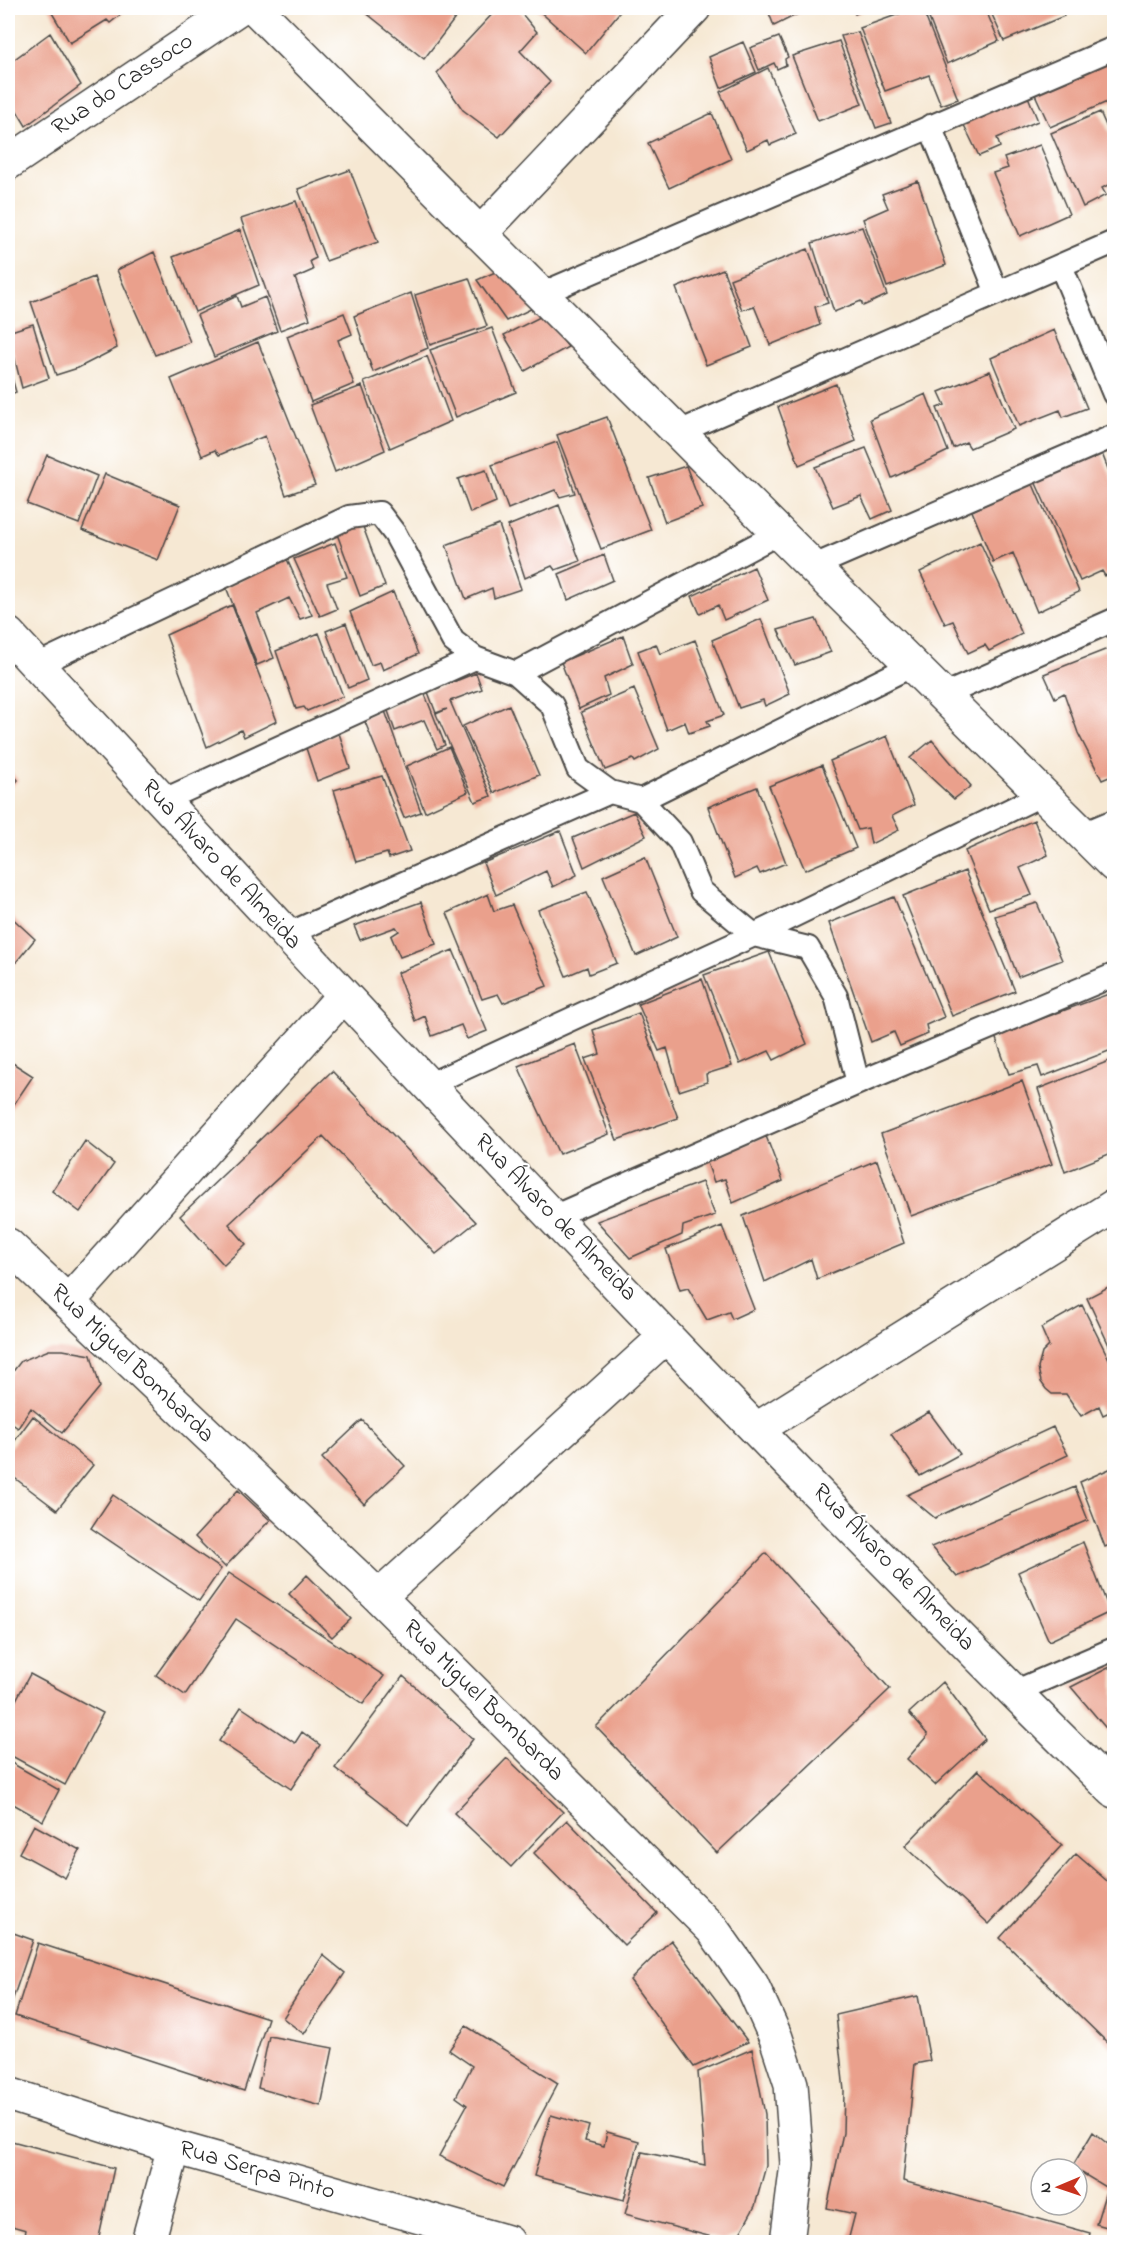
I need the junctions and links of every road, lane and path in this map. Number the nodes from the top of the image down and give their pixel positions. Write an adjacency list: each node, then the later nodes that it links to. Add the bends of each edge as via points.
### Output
1 (239, 8): 6 (street, Rua do Cassoco)
2 (255, 8): 7 (street)
3 (694, 8): 7 (street)
4 (1114, 48): 5 (lane)
5 (930, 126): 10 (lane); 11 (lane)
6 (8, 163)
7 (480, 234): 11 (street)
8 (1114, 242): 9 (lane)
9 (1061, 266): 10 (lane); 12 (lane)
10 (998, 293): 13 (lane)
11 (541, 294): 13 (street)
12 (1114, 394)
13 (680, 432): 15 (street)
14 (1114, 436): 16 (lane)
15 (779, 533): 16 (street); 22 (lane)
16 (814, 566): 21 (street)
17 (1114, 620): 23 (lane)
18 (8, 634): 20 (street, Rua Álvaro de Almeida)
19 (475, 658): 20 (lane, via 453,641 379,513 349,517); 22 (lane); 27 (lane)
20 (37, 665): 27 (street, Rua Álvaro de Almeida)
21 (913, 665): 23 (street); 26 (lane)
22 (516, 673): 24 (lane, via 552,705 578,769)
23 (944, 695): 25 (street)
24 (610, 792): 26 (lane); 31 (lane)
25 (1043, 794): 29 (street); 32 (lane)
26 (642, 800): 32 (lane, via 680,842 701,891)
27 (162, 801): 31 (street, Rua Álvaro de Almeida)
28 (1114, 821): 29 (lane)
29 (1083, 834): 30 (street)
30 (1114, 865)
31 (286, 935): 34 (street, Rua Álvaro de Almeida)
32 (754, 935): 35 (lane, via 808,948 836,996); 36 (lane)
33 (1114, 975): 35 (lane)
34 (343, 996): 36 (street, Rua Álvaro de Almeida); 40 (street)
35 (858, 1083): 38 (lane)
36 (428, 1085): 38 (street, Rua Álvaro de Almeida)
37 (1114, 1206): 42 (street)
38 (553, 1217): 41 (street, Rua Álvaro de Almeida)
39 (8, 1245): 40 (street, Rua Miguel Bombarda)
40 (68, 1302): 43 (street, Rua Miguel Bombarda)
41 (666, 1336): 42 (street, Rua Álvaro de Almeida); 43 (street)
42 (757, 1429): 45 (street, Rua Álvaro de Almeida)
43 (379, 1598): 51 (street, Rua Miguel Bombarda, via 713,1930 752,1984 777,2038 791,2084 797,2164)
44 (1114, 1648): 45 (lane)
45 (1014, 1692): 46 (street, Rua Álvaro de Almeida)
46 (1114, 1791)
47 (8, 2094): 48 (street, Rua Serpa Pinto)
48 (174, 2147): 49 (street); 50 (street, Rua Serpa Pinto)
49 (148, 2242)
50 (508, 2242)
51 (787, 2242)

